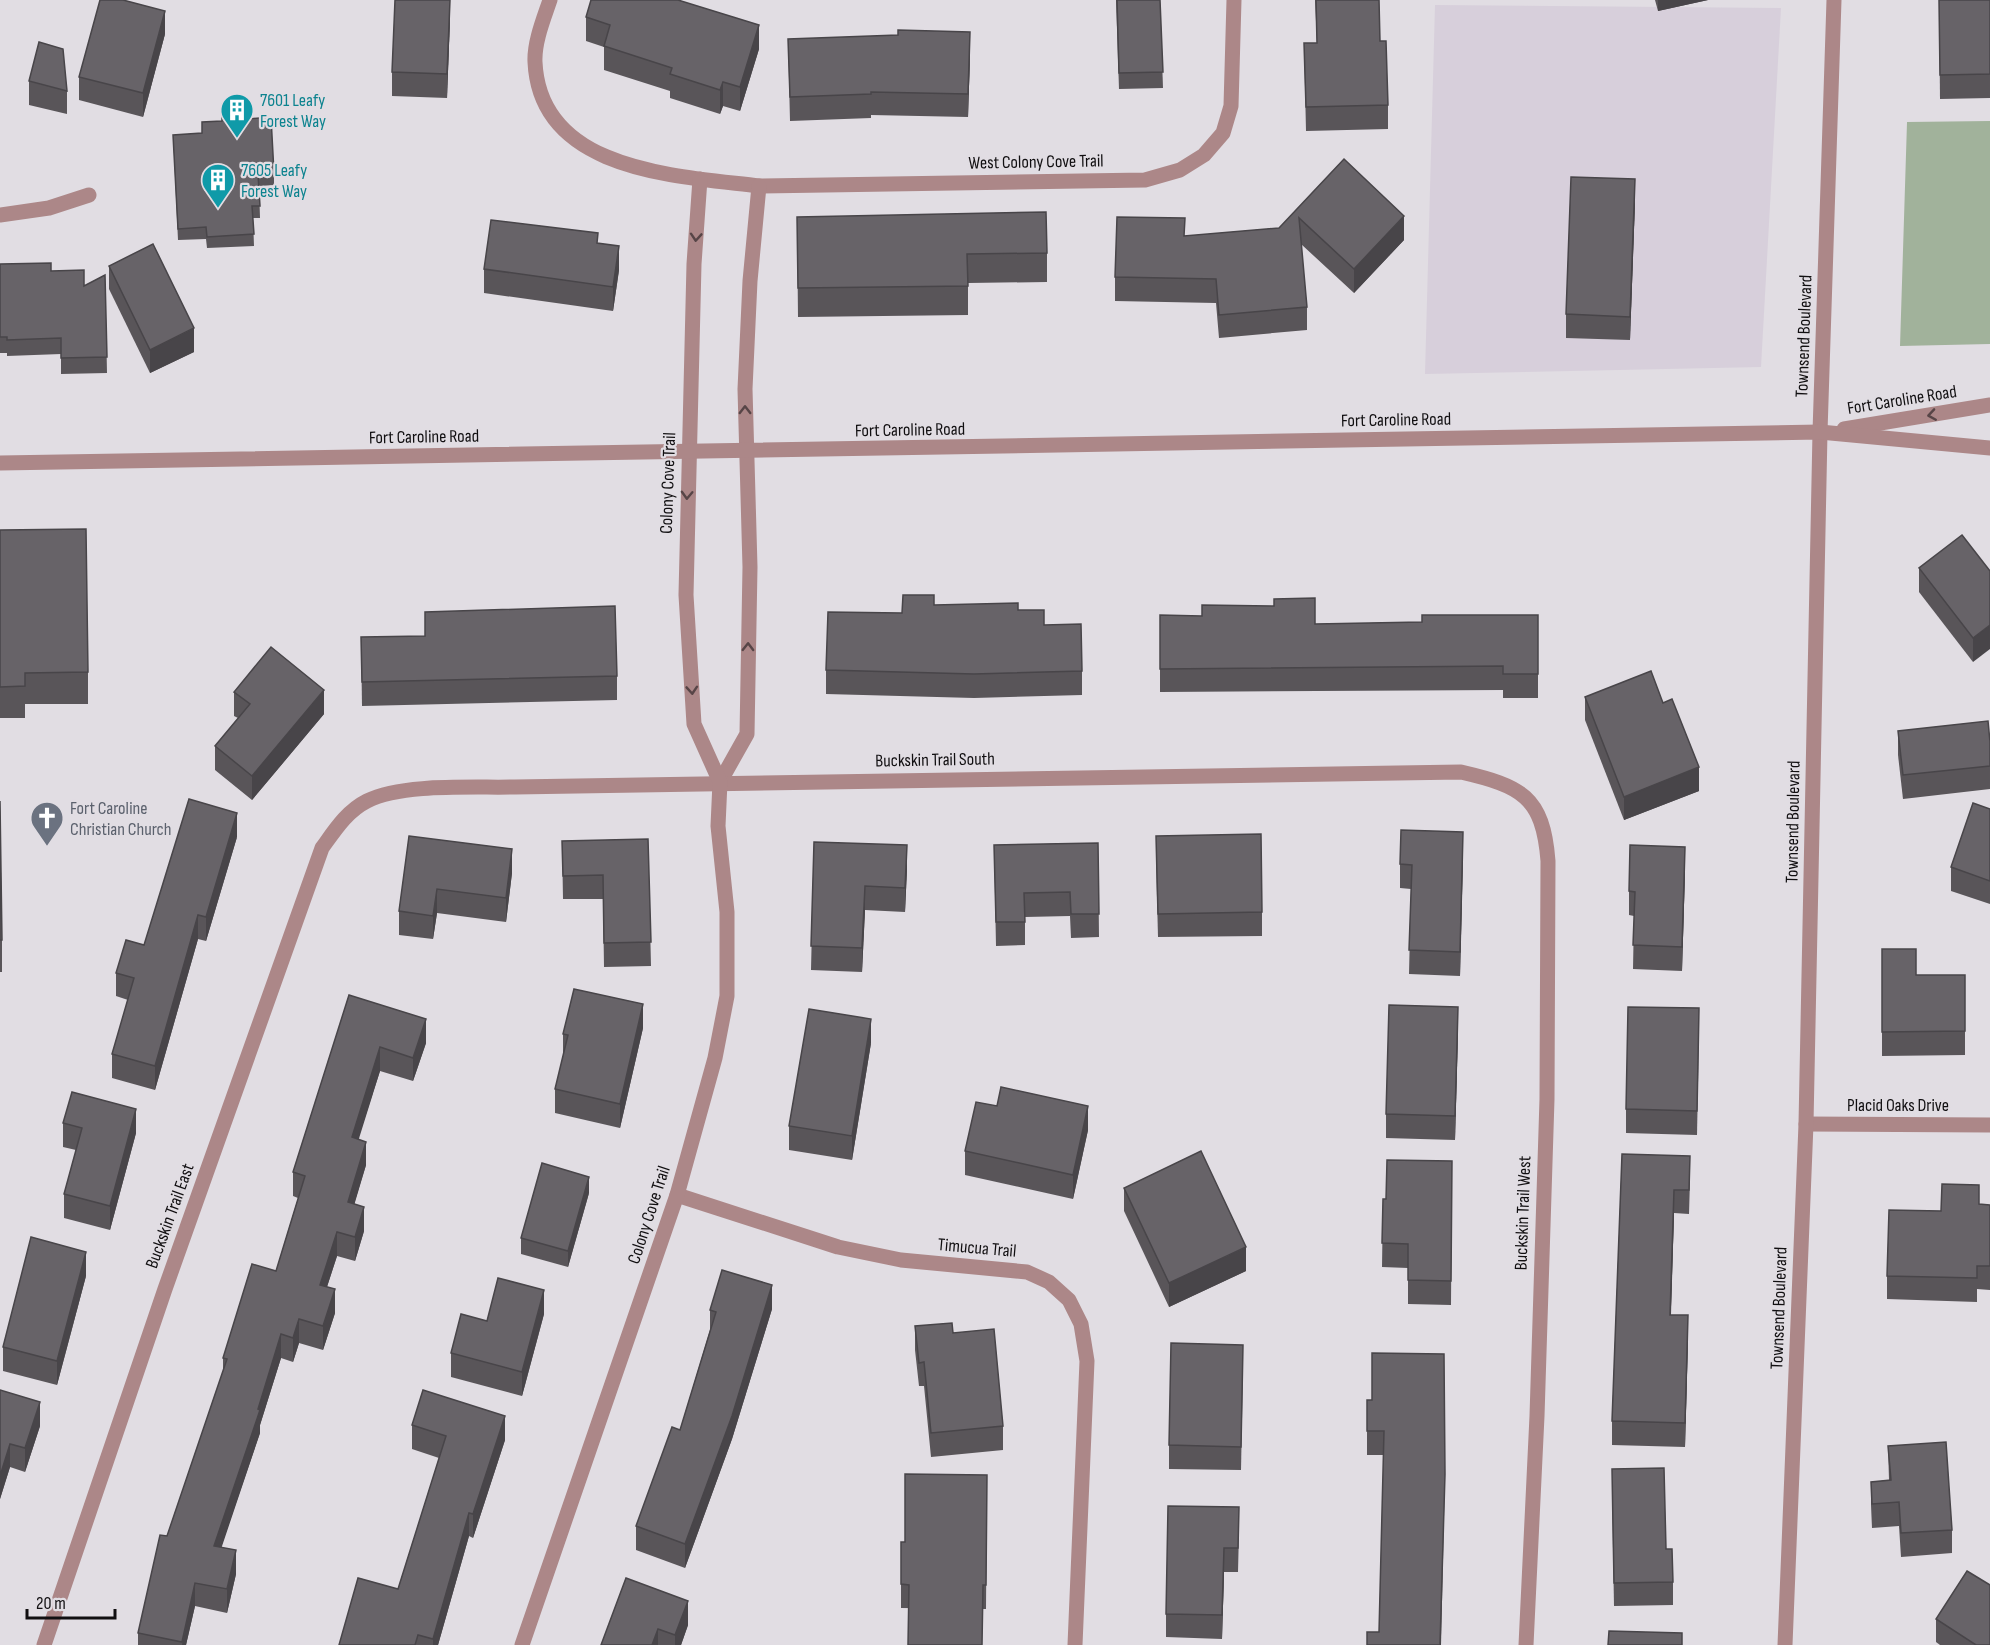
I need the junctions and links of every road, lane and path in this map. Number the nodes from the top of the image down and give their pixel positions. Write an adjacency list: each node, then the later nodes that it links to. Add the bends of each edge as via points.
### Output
1 (550, 0): 4 (street, West Colony Cove Trail, via 534,60 539,89 555,121 579,144 614,162)
2 (1234, 0): 5 (street, West Colony Cove Trail, via 1232,106 1223,133 1204,155 1180,170 1145,180)
3 (1834, 0): 9 (street, Townsend Boulevard)
4 (700, 179): 5 (street, West Colony Cove Trail); 12 (street, Colony Cove Trail, one-way to 12)
5 (759, 186): 11 (street, Colony Cove Trail, one-way to 5, via 750,281)
6 (89, 195): 7 (street, via 49,208)
7 (0, 215)
8 (1990, 405): 9 (street, Fort Caroline Road, one-way to 9)
9 (1820, 432): 10 (street, Fort Caroline Road); 11 (street, Fort Caroline Road); 17 (street, Townsend Boulevard)
10 (1990, 448)
11 (746, 452): 12 (street, Fort Caroline Road); 14 (street, Colony Cove Trail, one-way to 11, via 747,734 750,567)
12 (688, 453): 13 (street, Fort Caroline Road); 14 (street, Colony Cove Trail, one-way to 14, via 686,595 694,724)
13 (0, 463)
14 (720, 782): 15 (street, Buckskin Trail South, via 1461,772 1504,782); 16 (street, Buckskin Trail South, via 396,791); 19 (street, Colony Cove Trail, via 718,826 727,912 727,996 715,1058)
15 (1517, 792): 23 (street, Buckskin Trail West, via 1540,817 1546,833 1548,861 1547,1099)
16 (354, 810): 20 (street, Buckskin Trail East, via 322,848 161,1300)
17 (1806, 1124): 18 (street, Placid Oaks Drive); 24 (street, Townsend Boulevard)
18 (1990, 1125)
19 (677, 1195): 21 (street, Colony Cove Trail); 22 (street, Timucua Trail, via 838,1247 901,1260 1027,1272 1049,1282 1069,1300 1081,1324 1087,1361)
20 (44, 1645)
21 (522, 1645)
22 (1075, 1645)
23 (1526, 1645)
24 (1785, 1645)

